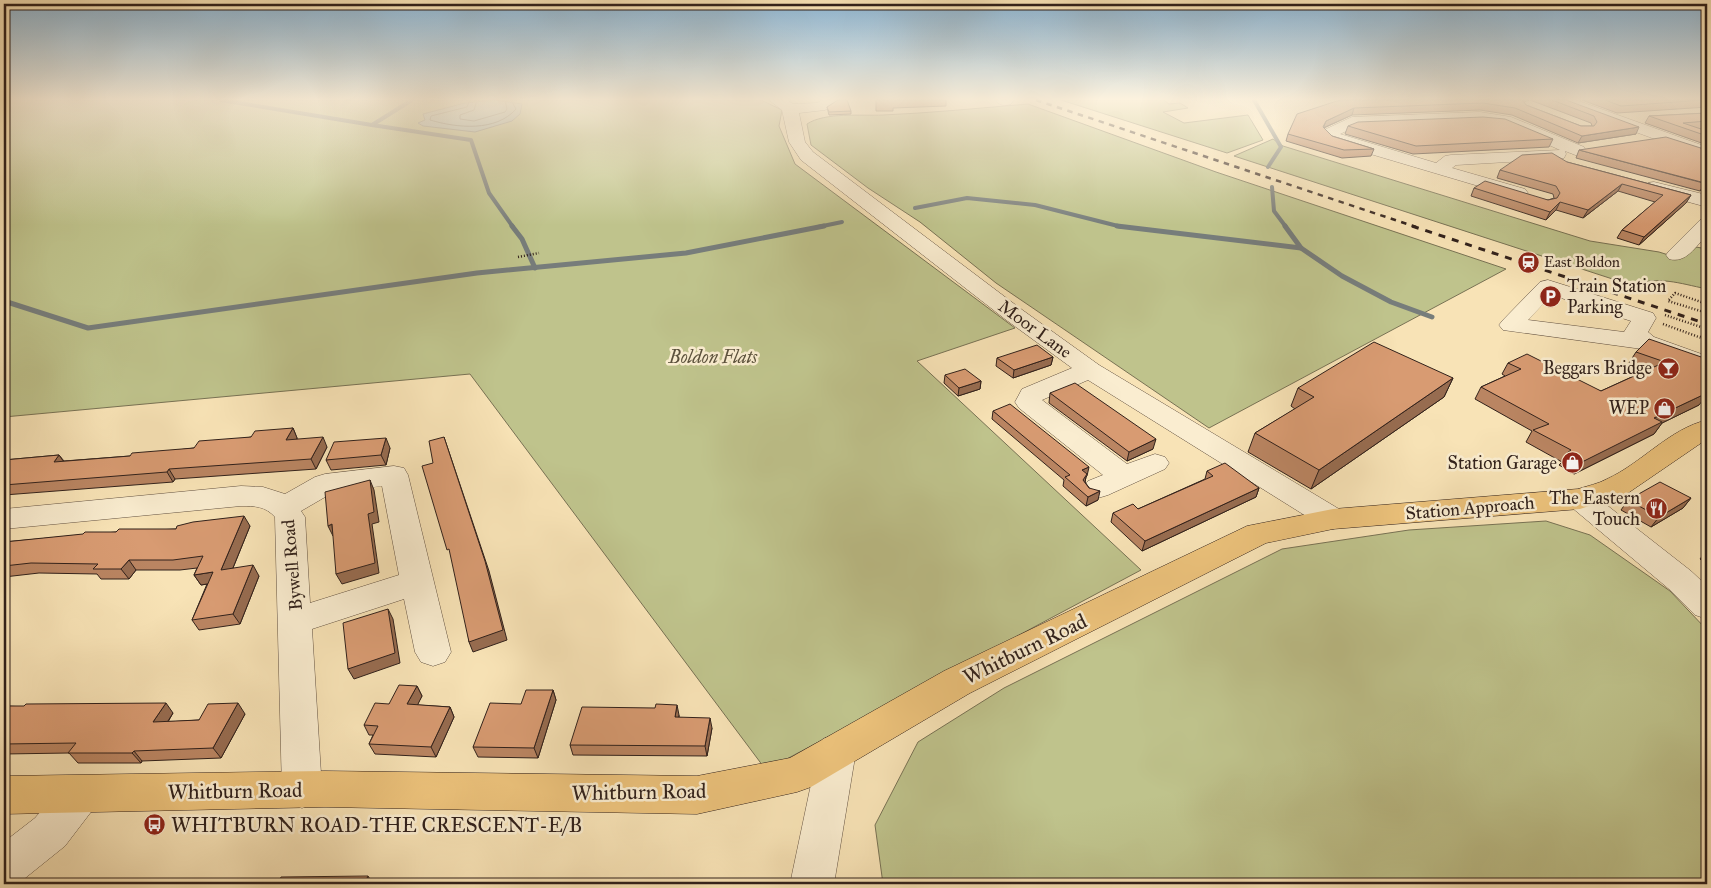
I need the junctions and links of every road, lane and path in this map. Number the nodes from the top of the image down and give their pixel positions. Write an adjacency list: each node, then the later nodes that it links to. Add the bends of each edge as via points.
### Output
1 (797, 141): 31 (street, Moor Lane, via 807,156)
2 (1344, 141): 10 (street)
3 (1545, 141): 9 (street)
4 (1637, 141): 6 (street)
5 (1675, 141): 8 (street)
6 (1634, 142)
7 (1597, 148): 9 (street)
8 (1707, 153)
9 (1578, 159): 10 (street, via 1570,164 1553,154 1452,160)
10 (1440, 169): 12 (street)
11 (1634, 181): 13 (street)
12 (1536, 198)
13 (1707, 201)
14 (1707, 224): 15 (street)
15 (1699, 242): 17 (street)
16 (539, 253): 18 (path)
17 (1676, 255)
18 (518, 257)
19 (1598, 303): 26 (street); 26 (street, via 1548,287 1511,325); 29 (street, via 1645,318 1635,333)
20 (1707, 304): 22 (path, via 1675,293 1668,301)
21 (1658, 313): 24 (path)
22 (1707, 314)
23 (1663, 324): 27 (path)
24 (1707, 329)
25 (1703, 332): 27 (path)
26 (1575, 333): 29 (street)
27 (1701, 337): 28 (path)
28 (1707, 340)
29 (1646, 342): 30 (street)
30 (1707, 364)
31 (1090, 370): 34 (street, via 1031,394 1028,402); 38 (street, Moor Lane)
32 (1707, 428): 36 (main road, Station Approach, via 1618,486)
33 (1155, 463): 34 (street)
34 (1123, 476): 35 (street)
35 (1098, 488)
36 (1580, 499): 38 (main road, Station Approach); 41 (street)
37 (285, 507): 39 (street, Bywell Road, via 265,497 241,496); 40 (street, via 325,484 394,476); 42 (street, Bywell Road, via 290,517)
38 (1332, 519): 44 (main road, Whitburn Road, via 1258,534 957,682)
39 (4, 520)
40 (417, 582): 42 (street); 43 (street)
41 (1707, 606)
42 (296, 621): 45 (street, Bywell Road)
43 (433, 652)
44 (837, 751): 45 (main road, Whitburn Road, via 797,774 697,795); 49 (street)
45 (302, 790): 47 (main road, Whitburn Road)
46 (4, 795): 47 (main road, Whitburn Road)
47 (80, 795): 48 (street, via 50,832)
48 (4, 868)
49 (812, 884)

